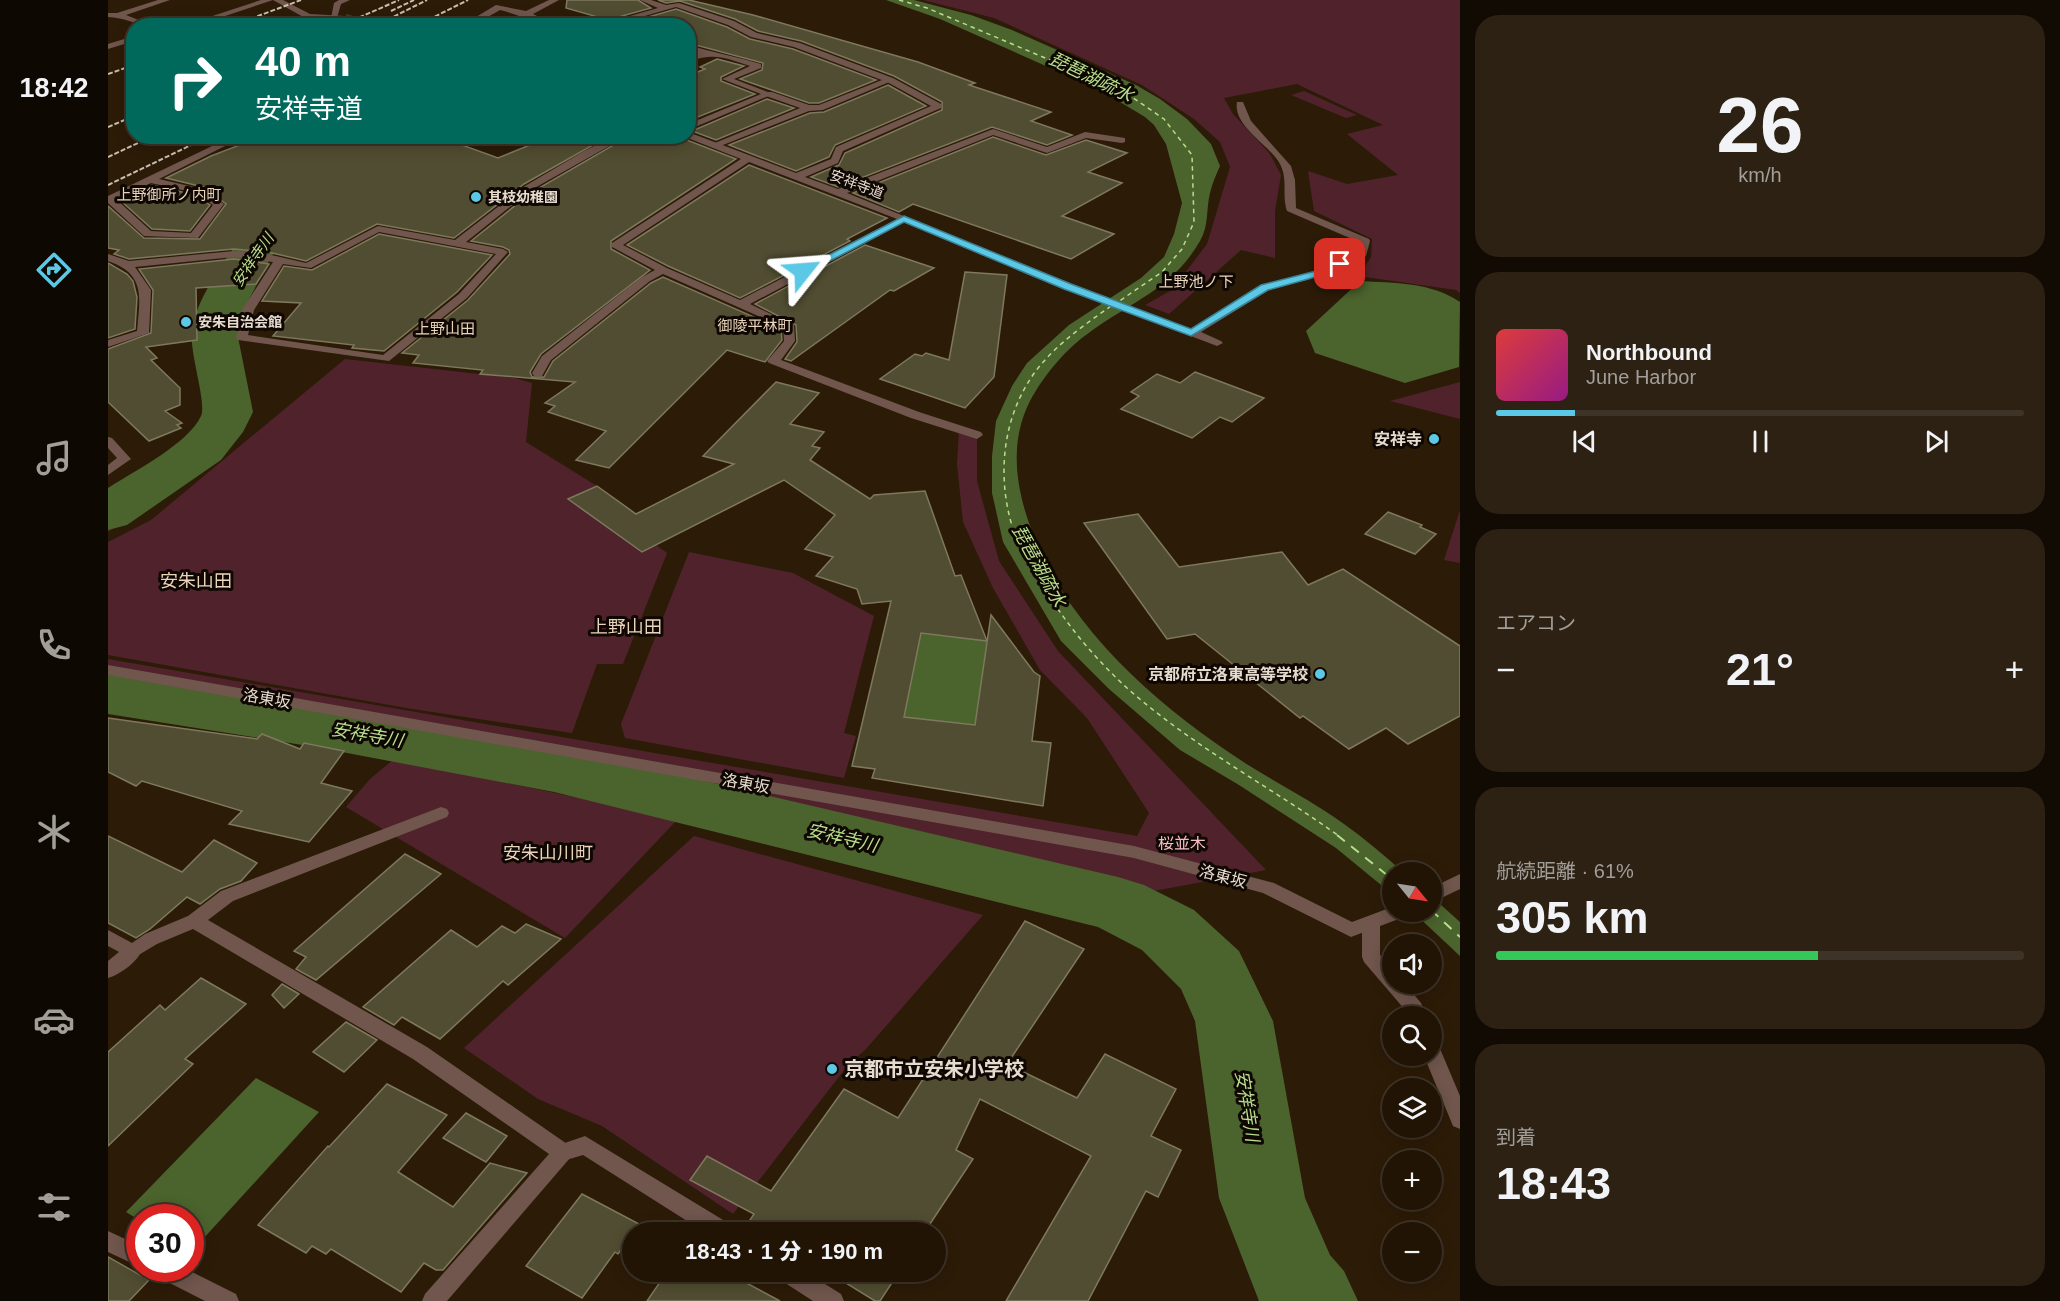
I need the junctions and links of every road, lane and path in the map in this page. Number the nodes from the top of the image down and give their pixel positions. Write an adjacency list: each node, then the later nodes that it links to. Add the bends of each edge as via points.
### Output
1 (166, 0): 10 (street)
2 (269, 0): 13 (street)
3 (277, 0): 11 (street, via 308,16)
4 (346, 0): 11 (street, via 338,3)
5 (555, 0): 8 (street)
6 (644, 0): 7 (street)
7 (666, 8): 17 (street); 23 (street, via 676,5)
8 (527, 14): 15 (street, via 499,7); 16 (street)
9 (108, 15): 10 (street)
10 (118, 15): 12 (street)
11 (334, 16): 14 (street)
12 (127, 18)
13 (211, 18)
14 (345, 18)
15 (479, 18)
16 (536, 18)
17 (634, 18)
18 (126, 41): 19 (street)
19 (108, 47)
20 (696, 49): 21 (street)
21 (705, 52): 22 (street); 24 (street, via 758,66 726,79)
22 (696, 56)
23 (890, 80): 26 (street, via 820,108); 34 (street, via 938,106 838,148 836,161)
24 (769, 94): 26 (street); 27 (street)
25 (1239, 104): 45 (street, via 1240,114 1277,153 1290,174 1291,209 1365,241 1361,256 1264,288)
26 (808, 108): 32 (street)
27 (696, 124)
28 (696, 138): 32 (street, 安祥寺道)
29 (1122, 140): 36 (street, via 1085,135 1047,150 993,132)
30 (225, 144): 35 (street)
31 (606, 144): 39 (street, via 528,188)
32 (715, 145): 33 (street, 安祥寺道)
33 (749, 158): 34 (street, 安祥寺道); 43 (street, via 616,245)
34 (796, 177): 36 (street, 安祥寺道)
35 (151, 180): 37 (street); 37 (street, via 199,191 219,204 194,236 148,234)
36 (837, 193): 38 (street, 安祥寺道)
37 (109, 200)
38 (904, 219): 44 (street); 45 (street, 安祥寺道)
39 (458, 243): 41 (street, via 378,229 307,266); 41 (street, via 503,252 474,287 440,318 385,359 242,338 248,310)
40 (108, 257): 42 (street)
41 (273, 259): 42 (street, via 234,254)
42 (128, 264): 47 (street, via 146,290 143,333)
43 (663, 270): 44 (street); 48 (street, via 646,279 546,358)
44 (743, 303): 49 (street, via 788,324 792,332 790,342 773,361)
45 (1191, 333): 46 (street, 安祥寺道)
46 (1218, 343)
47 (108, 344)
48 (538, 373)
49 (977, 435)
50 (108, 441): 51 (street, via 125,459)
51 (108, 471)
52 (108, 670): 58 (street, 洛東坂, via 1134,852 1268,888 1351,930)
53 (441, 813): 57 (street, via 227,896)
54 (1460, 881): 55 (street)
55 (1442, 890)
56 (1382, 919): 58 (street, 洛東坂)
57 (194, 921): 60 (street, via 151,939); 67 (street, via 420,1053)
58 (1371, 923): 61 (street, via 1371,957)
59 (108, 937): 60 (street)
60 (132, 952): 62 (street)
61 (1382, 970)
62 (108, 971)
63 (1402, 994): 64 (street)
64 (1412, 1006)
65 (1438, 1066): 66 (street)
66 (1460, 1120)
67 (563, 1152): 68 (street, via 585,1145); 74 (street)
68 (708, 1222)
69 (108, 1241): 70 (street)
70 (126, 1250)
71 (190, 1282): 73 (street)
72 (803, 1282): 75 (street)
73 (228, 1301)
74 (433, 1301)
75 (833, 1301)

